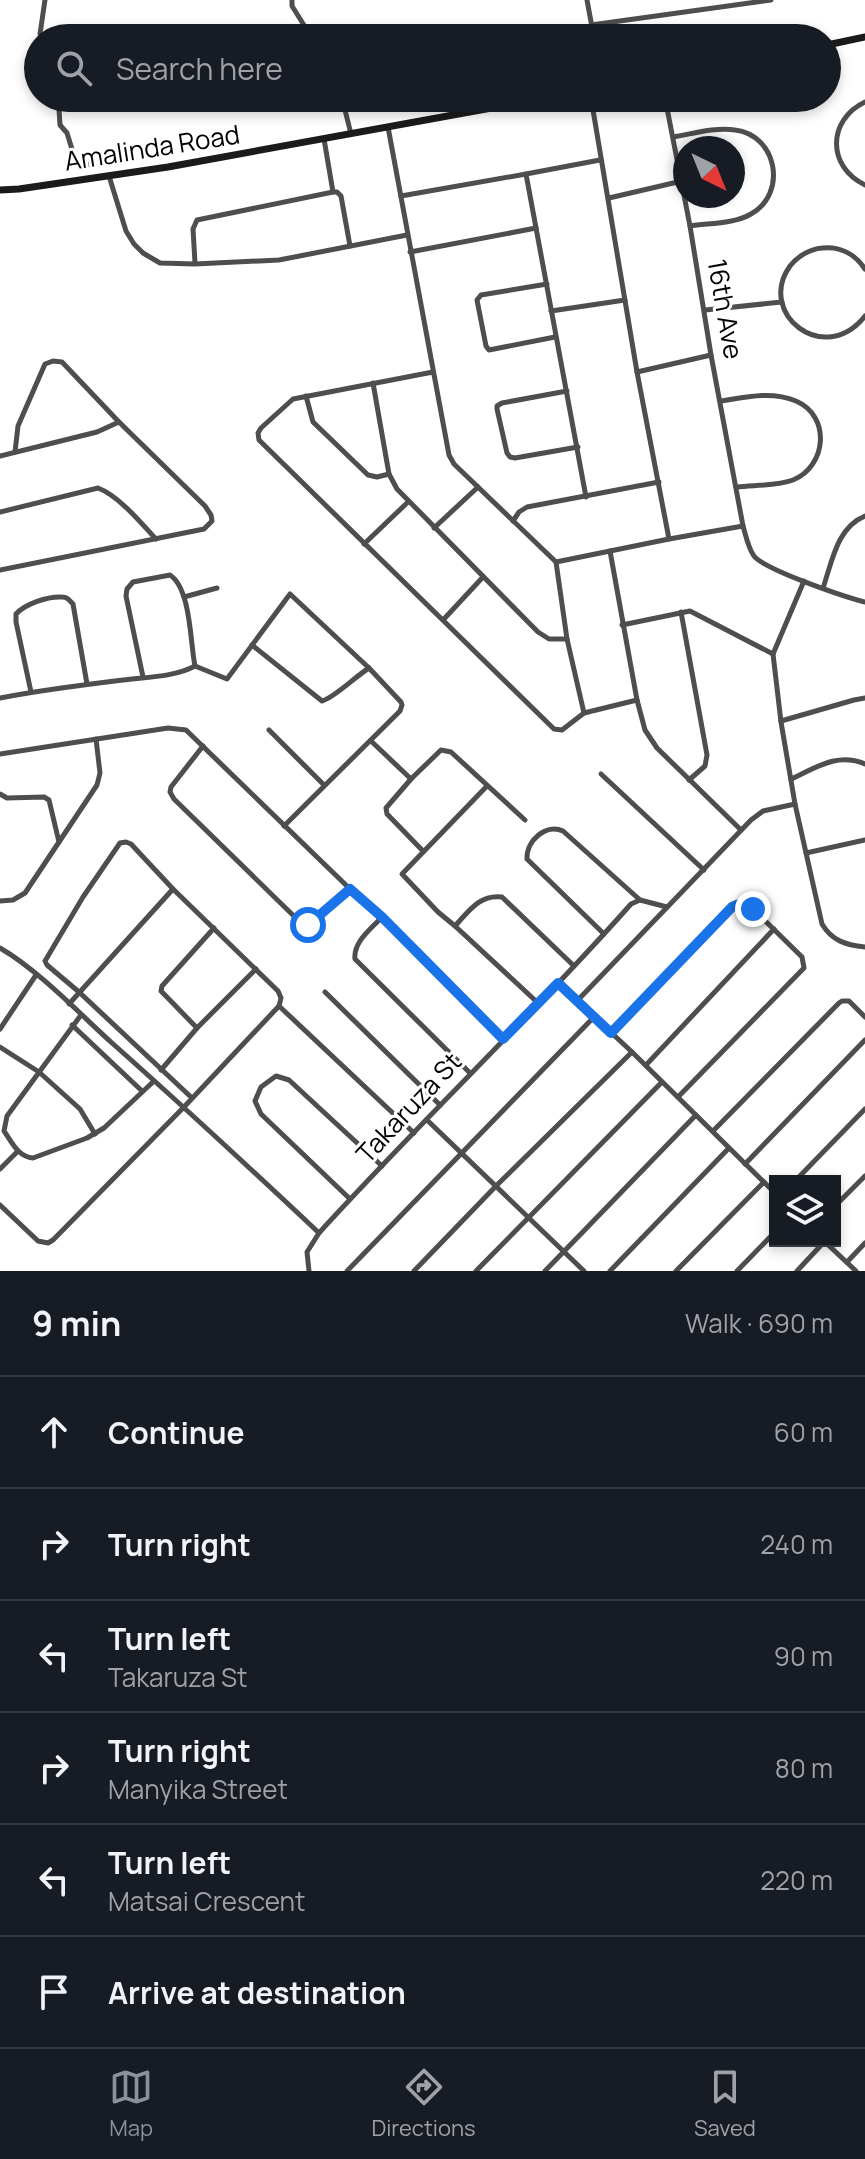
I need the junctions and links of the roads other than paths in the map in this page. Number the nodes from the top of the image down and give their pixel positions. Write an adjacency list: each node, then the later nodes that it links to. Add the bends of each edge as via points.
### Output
1 (45, 0): 5 (street)
2 (292, 0): 6 (street)
3 (587, 0): 7 (street)
4 (771, 0): 8 (street)
5 (41, 24)
6 (303, 24)
7 (591, 24)
8 (598, 24)
9 (865, 37): 10 (street)
10 (841, 42)
11 (865, 102): 27 (street, via 844,119 836,141 841,164)
12 (59, 112): 23 (street, via 75,159)
13 (346, 112): 18 (street)
14 (470, 112): 17 (street, Amalinda Road)
15 (593, 112): 22 (street)
16 (668, 112): 20 (street, 16th Ave)
17 (388, 127): 18 (street, Amalinda Road); 30 (street)
18 (351, 134): 21 (street, Amalinda Road)
19 (680, 136): 33 (street, via 745,132 765,147 774,171 769,195 752,214)
20 (673, 137)
21 (324, 139): 25 (street, Amalinda Road); 29 (street)
22 (600, 160): 24 (street); 31 (street)
23 (90, 165)
24 (526, 174): 30 (street); 34 (street)
25 (109, 176): 28 (street, Amalinda Road); 38 (street, via 134,244 155,261)
26 (673, 183): 31 (street)
27 (865, 185)
28 (0, 190)
29 (333, 192): 36 (street, via 341,196); 38 (street, via 197,220)
30 (401, 196): 35 (street)
31 (609, 198): 41 (street)
32 (687, 208): 33 (street, 16th Ave)
33 (690, 226): 43 (street, 16th Ave)
34 (536, 228): 37 (street); 40 (street)
35 (407, 235): 36 (street); 37 (street)
36 (350, 246): 38 (street, via 279,260)
37 (410, 252): 48 (street)
38 (195, 264)
39 (865, 269): 42 (street, via 841,249 806,252 789,268)
40 (547, 284): 44 (street); 46 (street, via 477,300 489,350)
41 (625, 300): 44 (street); 49 (street)
42 (782, 302): 43 (street); 45 (street, via 786,313 812,335 847,333)
43 (705, 310): 47 (street, 16th Ave)
44 (551, 311): 46 (street)
45 (865, 316)
46 (555, 337): 51 (street)
47 (711, 355): 49 (street); 53 (street, 16th Ave)
48 (433, 372): 50 (street); 60 (street, via 449,455)
49 (637, 372): 59 (street)
50 (373, 383): 52 (street); 58 (street)
51 (567, 391): 55 (street); 55 (street, via 502,403 497,409 510,457)
52 (306, 396): 58 (street, via 313,422 368,475); 71 (street, via 285,405 261,428 259,440)
53 (721, 401): 61 (street, 16th Ave); 61 (street, via 784,397 813,414 821,433 815,462 796,479)
54 (119, 422): 56 (street); 56 (street, via 62,362 53,361 45,364 18,426); 70 (street, via 211,515 204,529)
55 (578, 447): 62 (street)
56 (15, 452): 57 (street)
57 (0, 456)
58 (389, 474): 63 (street)
59 (659, 482): 62 (street); 69 (street)
60 (478, 487): 66 (street); 68 (street)
61 (737, 487): 67 (street, 16th Ave)
62 (586, 497): 66 (street, via 527,507)
63 (408, 502): 68 (street); 71 (street)
64 (0, 512): 70 (street, via 98,488)
65 (865, 516): 78 (street, via 844,532)
66 (513, 521): 73 (street)
67 (743, 526): 69 (street); 76 (street, 16th Ave, via 759,561)
68 (434, 528): 75 (street)
69 (669, 539): 72 (street)
70 (156, 540): 74 (street)
71 (364, 544): 82 (street)
72 (610, 551): 73 (street); 83 (street)
73 (556, 562): 84 (street)
74 (0, 570)
75 (483, 577): 82 (street); 84 (street, via 544,637)
76 (804, 581): 78 (street, 16th Ave); 86 (street)
77 (217, 588): 79 (street)
78 (823, 588): 80 (street, 16th Ave)
79 (184, 597): 87 (street); 89 (street, via 170,575 133,582 127,589)
80 (865, 602)
81 (681, 612): 83 (street); 86 (street, via 690,611); 106 (street, via 707,755 705,766)
82 (444, 619): 95 (street, via 554,729 567,728)
83 (622, 625): 94 (street)
84 (567, 639): 95 (street)
85 (252, 645): 87 (street, via 227,679); 88 (street, via 322,701); 88 (street, via 290,594)
86 (773, 654): 96 (street)
87 (195, 666): 89 (street)
88 (369, 668): 99 (street, via 402,705)
89 (143, 677): 90 (street)
90 (87, 684): 91 (street); 91 (street, via 73,604 61,597 26,604 16,614)
91 (31, 692): 92 (street)
92 (0, 698)
93 (865, 698): 96 (street)
94 (637, 700): 95 (street); 106 (street, via 647,735)
95 (584, 713)
96 (781, 722): 105 (street)
97 (269, 730): 107 (street)
98 (96, 739): 100 (street, via 180,728); 101 (street); 115 (street, via 99,780)
99 (371, 741): 104 (street); 107 (street)
100 (203, 746): 112 (street); 120 (street, via 170,792 302,924 312,924)
101 (0, 754)
102 (865, 764): 105 (street, via 841,759)
103 (601, 774): 118 (street)
104 (411, 779): 108 (street, via 446,750); 116 (street, via 386,808)
105 (791, 779): 110 (street)
106 (689, 780): 113 (street)
107 (324, 785): 112 (street)
108 (487, 786): 111 (street); 116 (street)
109 (0, 794): 115 (street, via 49,800)
110 (795, 804): 113 (street, via 763,811); 117 (street)
111 (525, 820)
112 (284, 826): 120 (street)
113 (741, 830): 118 (street)
114 (865, 840): 117 (street)
115 (59, 842): 122 (street, via 25,893)
116 (423, 851): 125 (street, via 402,874)
117 (806, 853): 129 (street, via 825,930 838,941)
118 (704, 870): 123 (street)
119 (173, 889): 126 (street); 135 (street); 135 (street, via 131,844 120,843 45,961)
120 (350, 889): 124 (street)
121 (640, 900): 123 (street); 128 (street, Takaruza St); 128 (street, via 563,831 553,827 539,835 527,859)
122 (0, 901)
123 (667, 907): 137 (street)
124 (382, 917): 148 (street); 155 (street, via 357,945 355,959)
125 (455, 926): 131 (street, via 478,901 502,897); 138 (street)
126 (214, 928): 132 (street); 145 (street, via 161,991)
127 (774, 929): 147 (street, via 749,905 732,907); 152 (street); 159 (street, via 802,957 804,968)
128 (604, 934): 131 (street, Takaruza St)
129 (865, 947)
130 (0, 948): 133 (street)
131 (574, 966): 134 (street, Takaruza St)
132 (256, 969): 140 (street, via 278,991); 145 (street)
133 (36, 975): 139 (street); 146 (street)
134 (558, 983): 137 (street); 138 (street, Takaruza St)
135 (79, 992): 139 (street); 153 (street)
136 (325, 992): 161 (street)
137 (577, 1001): 142 (street)
138 (538, 1003): 148 (street, Takaruza St)
139 (69, 1004): 141 (street)
140 (279, 1006): 160 (street); 167 (street)
141 (81, 1015): 144 (street); 156 (street)
142 (594, 1017): 147 (street); 171 (street)
143 (865, 1017): 166 (street, via 852,1003 839,1003)
144 (72, 1025): 154 (street); 158 (street)
145 (197, 1028): 153 (street)
146 (0, 1029)
147 (611, 1033): 151 (street)
148 (503, 1039): 155 (street, Takaruza St)
149 (865, 1040): 172 (street)
150 (0, 1047): 154 (street)
151 (632, 1052): 152 (street); 178 (street)
152 (645, 1066): 157 (street)
153 (161, 1070): 160 (street)
154 (39, 1072): 168 (street, via 80,1109); 170 (street, via 4,1124)
155 (470, 1073): 161 (street, Takaruza St)
156 (154, 1081): 158 (street); 162 (street)
157 (662, 1082): 159 (street); 183 (street)
158 (142, 1091): 168 (street)
159 (678, 1097): 164 (street)
160 (192, 1098): 162 (street)
161 (440, 1105): 165 (street, Takaruza St)
162 (184, 1107): 182 (street, via 48,1243 38,1241); 184 (street)
163 (865, 1109): 175 (street)
164 (696, 1115): 166 (street); 189 (street)
165 (427, 1120): 167 (street, Takaruza St); 171 (street)
166 (713, 1131): 169 (street)
167 (414, 1133): 173 (street, Takaruza St)
168 (95, 1134): 170 (street, via 33,1158)
169 (729, 1148): 172 (street); 197 (street)
170 (18, 1151): 174 (street)
171 (461, 1153): 178 (street); 192 (street)
172 (745, 1164): 177 (street)
173 (382, 1166): 180 (street, Takaruza St); 180 (street, via 289,1080 276,1076 261,1087 255,1101 261,1114)
174 (0, 1169)
175 (801, 1175)
176 (865, 1176): 181 (street)
177 (764, 1182): 179 (street); 198 (street)
178 (497, 1185): 183 (street); 193 (street)
179 (769, 1187)
180 (350, 1199): 184 (street, Takaruza St)
181 (841, 1200)
182 (0, 1205)
183 (527, 1218): 189 (street); 194 (street)
184 (319, 1233): 191 (street, Takaruza St, via 307,1252)
185 (769, 1238): 199 (street)
186 (865, 1243): 190 (street)
187 (819, 1247): 200 (street)
188 (831, 1247): 190 (street)
189 (563, 1251): 195 (street); 196 (street)
190 (847, 1262): 201 (street)
191 (309, 1271)
192 (347, 1271)
193 (414, 1271)
194 (476, 1271)
195 (545, 1271)
196 (584, 1271)
197 (610, 1271)
198 (676, 1271)
199 (737, 1271)
200 (797, 1271)
201 (856, 1271)

